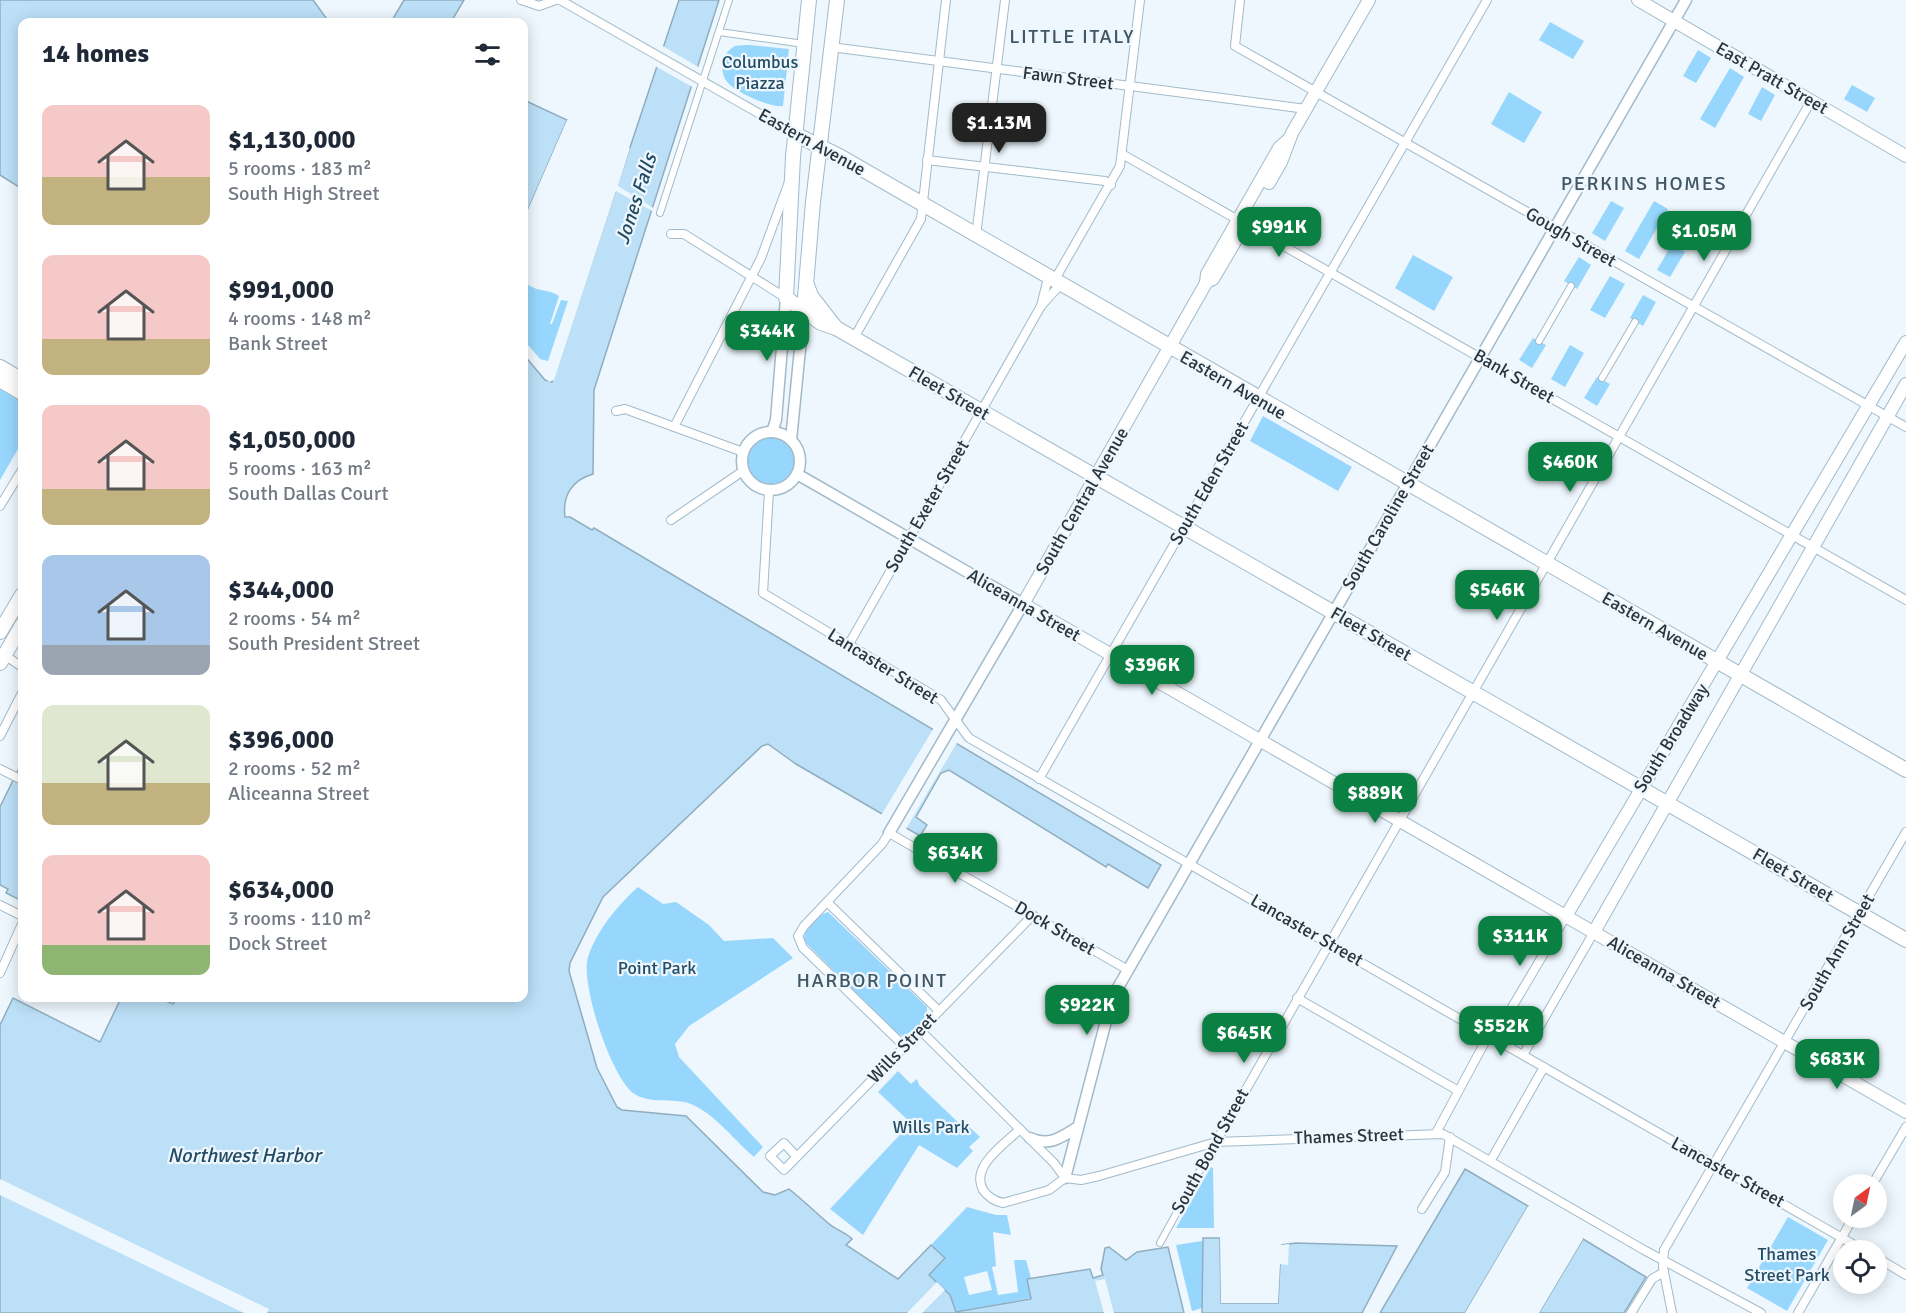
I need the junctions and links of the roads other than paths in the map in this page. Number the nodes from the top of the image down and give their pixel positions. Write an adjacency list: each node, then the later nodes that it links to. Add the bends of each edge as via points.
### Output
1 (521, 0): 2 (street, Eastern Avenue, via 539,6)
2 (558, 0): 20 (street, Eastern Avenue)
3 (729, 0): 15 (street)
4 (809, 0): 16 (main road)
5 (837, 0): 17 (main road)
6 (946, 0): 18 (street)
7 (1005, 0): 19 (street)
8 (1140, 0): 21 (street, South Exeter Street)
9 (1240, 0): 22 (street, Gough Street, via 1235,46)
10 (1369, 0): 22 (main road, South Central Avenue)
11 (1487, 0): 26 (street, South Eden Street)
12 (1638, 0): 14 (main road, East Pratt Street)
13 (1686, 0): 14 (street, South Caroline Street)
14 (1673, 21): 23 (main road, East Pratt Street); 37 (street, South Caroline Street)
15 (719, 32): 16 (street); 20 (street)
16 (804, 44): 25 (main road)
17 (831, 47): 18 (street, Fawn Street); 27 (main road)
18 (939, 61): 19 (street, Fawn Street); 30 (street)
19 (996, 69): 21 (street, Fawn Street); 31 (street)
20 (701, 80): 25 (street, Eastern Avenue); 35 (street)
21 (1129, 86): 24 (street, Fawn Street); 28 (street, South Exeter Street)
22 (1316, 91): 24 (main road, South Central Avenue); 26 (street, Gough Street)
23 (1811, 101): 29 (main road, East Pratt Street); 47 (street, South Bond Street)
24 (1306, 109): 36 (main road, South Central Avenue, via 1289,138 1281,162)
25 (795, 134): 27 (main road, Eastern Avenue); 32 (main road)
26 (1404, 141): 37 (street, Gough Street); 40 (street, South Eden Street)
27 (819, 146): 34 (main road, Eastern Avenue); 42 (main road)
28 (1122, 154): 33 (street, South Exeter Street); 36 (street, Bank Street)
29 (1906, 156)
30 (927, 160): 31 (street); 34 (street)
31 (984, 167): 33 (street); 39 (street)
32 (792, 174): 41 (street, via 767,244); 45 (main road)
33 (1111, 184): 43 (street, South Exeter Street)
34 (922, 204): 39 (main road, Eastern Avenue); 51 (street, via 921,219)
35 (660, 213)
36 (1242, 222): 40 (street, Bank Street); 54 (main road, South Central Avenue, via 1214,279 1206,282)
37 (1555, 228): 47 (street, Gough Street); 55 (street, South Caroline Street)
38 (671, 234): 41 (street, Fleet Street, via 684,234)
39 (976, 236): 43 (main road, Eastern Avenue)
40 (1330, 271): 55 (street, Bank Street); 62 (street, South Eden Street)
41 (750, 275): 45 (street, Fleet Street); 67 (street)
42 (806, 279): 48 (main road); 50 (main road, Fleet Street, via 811,296)
43 (1054, 281): 46 (street, South Exeter Street); 46 (street, South Exeter Street); 54 (main road, Eastern Avenue)
44 (1571, 286): 52 (street)
45 (786, 298): 48 (main road, Fleet Street); 69 (street)
46 (1041, 306): 65 (street, South Exeter Street)
47 (1694, 307): 63 (street, Gough Street); 70 (street, South Bond Street)
48 (804, 309): 50 (main road, Fleet Street, via 820,323); 71 (street)
49 (1635, 322): 58 (street)
50 (836, 328): 51 (main road, Fleet Street)
51 (854, 338): 65 (main road, Fleet Street)
52 (1539, 341)
53 (1906, 342): 63 (main road, South Broadway)
54 (1170, 348): 62 (main road, Eastern Avenue); 76 (main road, South Central Avenue)
55 (1480, 357): 70 (street, Bank Street); 77 (street, South Caroline Street)
56 (0, 367): 57 (main road)
57 (18, 378)
58 (1602, 378)
59 (0, 380): 61 (main road)
60 (1906, 384): 66 (main road, South Broadway)
61 (18, 391)
62 (1257, 398): 77 (main road, Eastern Avenue); 81 (street, South Eden Street)
63 (1869, 405): 66 (street, Gough Street); 82 (main road, South Broadway)
64 (616, 411): 67 (street, via 625,409)
65 (981, 412): 76 (main road, Fleet Street); 83 (street, South Exeter Street)
66 (1887, 416): 68 (street, Gough Street); 84 (main road, South Broadway)
67 (674, 427): 72 (street)
68 (1906, 427)
69 (772, 432): 71 (street); 72 (street, via 755,436)
70 (1618, 435): 82 (street, Bank Street); 85 (street, South Bond Street)
71 (791, 440): 74 (street, via 800,456)
72 (742, 452): 73 (street)
73 (743, 471): 78 (street, via 753,485); 80 (street)
74 (797, 474): 78 (street, via 785,487); 83 (street, Aliceanna Street)
75 (18, 477): 79 (street)
76 (1095, 477): 81 (main road, Fleet Street); 88 (main road, South Central Avenue)
77 (1407, 484): 85 (main road, Eastern Avenue); 89 (street, South Caroline Street)
78 (769, 491): 92 (street, Lancaster Street, via 763,593)
79 (0, 506)
80 (671, 520)
81 (1183, 527): 89 (main road, Fleet Street); 93 (street, South Eden Street)
82 (1794, 535): 84 (street, Bank Street); 95 (main road, South Broadway)
83 (909, 538): 88 (street, Aliceanna Street); 92 (street, South Exeter Street)
84 (1813, 546): 86 (street, Bank Street); 97 (main road, South Broadway)
85 (1545, 564): 95 (main road, Eastern Avenue); 98 (street, South Bond Street)
86 (1906, 600)
87 (18, 602): 91 (main road)
88 (1023, 604): 93 (main road, Aliceanna Street); 100 (street, South Central Avenue)
89 (1333, 613): 98 (main road, Fleet Street); 102 (street, South Caroline Street)
90 (18, 631): 94 (main road)
91 (0, 632)
92 (849, 644): 100 (street, Lancaster Street, via 941,700)
93 (1110, 654): 102 (main road, Aliceanna Street); 106 (street, South Eden Street)
94 (1, 657): 96 (street)
95 (1718, 662): 97 (main road, Eastern Avenue); 107 (main road, South Broadway)
96 (18, 665)
97 (1738, 674): 104 (main road, Eastern Avenue); 108 (main road, South Broadway)
98 (1471, 692): 107 (main road, Fleet Street); 109 (street, South Bond Street)
99 (18, 701): 101 (street)
100 (956, 720): 106 (street, Lancaster Street, via 969,738); 110 (street, South Central Avenue)
101 (0, 736)
102 (1258, 740): 109 (main road, Aliceanna Street); 112 (street, South Caroline Street)
103 (0, 769): 105 (street)
104 (1906, 770)
105 (18, 778)
106 (1039, 779): 112 (street, Lancaster Street)
107 (1642, 789): 108 (main road, Fleet Street); 118 (main road, South Broadway)
108 (1666, 803): 116 (main road, Fleet Street); 119 (main road, South Broadway)
109 (1399, 820): 118 (main road, Aliceanna Street); 122 (street, South Bond Street)
110 (891, 829): 113 (street, via 882,844); 117 (street, Dock Street)
111 (1906, 832): 116 (street, South Ann Street)
112 (1189, 863): 122 (street, Lancaster Street); 123 (street, South Caroline Street)
113 (827, 902): 126 (street); 130 (street, via 798,936 803,948)
114 (0, 905): 115 (street)
115 (18, 914)
116 (1859, 914): 121 (main road, Fleet Street); 129 (street, South Ann Street)
117 (1033, 915): 123 (street, Dock Street); 126 (street, Wills Street)
118 (1566, 916): 119 (main road, Aliceanna Street); 128 (street, South Broadway, via 1498,1031)
119 (1594, 932): 129 (main road, Aliceanna Street); 131 (street, South Broadway)
120 (18, 933): 124 (street)
121 (1906, 940)
122 (1329, 943): 125 (street, South Bond Street); 128 (street, Lancaster Street)
123 (1128, 970): 135 (street, South Caroline Street, via 1112,998)
124 (0, 973)
125 (1297, 998): 133 (street); 141 (street, South Bond Street)
126 (939, 1011): 127 (street, Wills Street)
127 (920, 1030): 130 (street, Wills Street); 137 (street)
128 (1491, 1036): 131 (street, Lancaster Street); 133 (street, South Broadway)
129 (1785, 1042): 134 (main road, Aliceanna Street); 144 (street, South Ann Street)
130 (904, 1046): 142 (street, Wills Street)
131 (1523, 1055): 132 (street, Lancaster Street)
132 (1544, 1067): 143 (street); 144 (street, Lancaster Street)
133 (1457, 1090): 138 (street, South Broadway)
134 (1906, 1112)
135 (1078, 1127): 140 (street, via 1049,1142); 146 (street, South Caroline Street)
136 (1906, 1127): 145 (street)
137 (1020, 1129): 140 (street); 146 (street, Thames Street, via 982,1167 979,1178 986,1193 1003,1203 1048,1190)
138 (1436, 1133): 139 (street, Thames Street); 141 (street, Thames Street)
139 (1450, 1137): 143 (street, Thames Street); 147 (street, via 1444,1172)
140 (1030, 1138): 146 (street)
141 (1216, 1142): 146 (street, Thames Street, via 1099,1176); 151 (street, South Bond Street)
142 (796, 1156)
143 (1491, 1160): 152 (street, Thames Street)
144 (1714, 1165): 149 (street, Lancaster Street); 152 (street, South Ann Street)
145 (1878, 1174)
146 (1065, 1178)
147 (1422, 1209)
148 (1847, 1228): 149 (street)
149 (1842, 1237): 150 (street, Lancaster Street); 159 (street)
150 (1847, 1240)
151 (1160, 1243)
152 (1662, 1259): 154 (street); 158 (street, Thames Street)
153 (1887, 1264): 155 (street)
154 (1664, 1272): 156 (street, via 1649,1283); 157 (street)
155 (1906, 1275)
156 (1631, 1313)
157 (1672, 1313)
158 (1761, 1313)
159 (1798, 1313)

